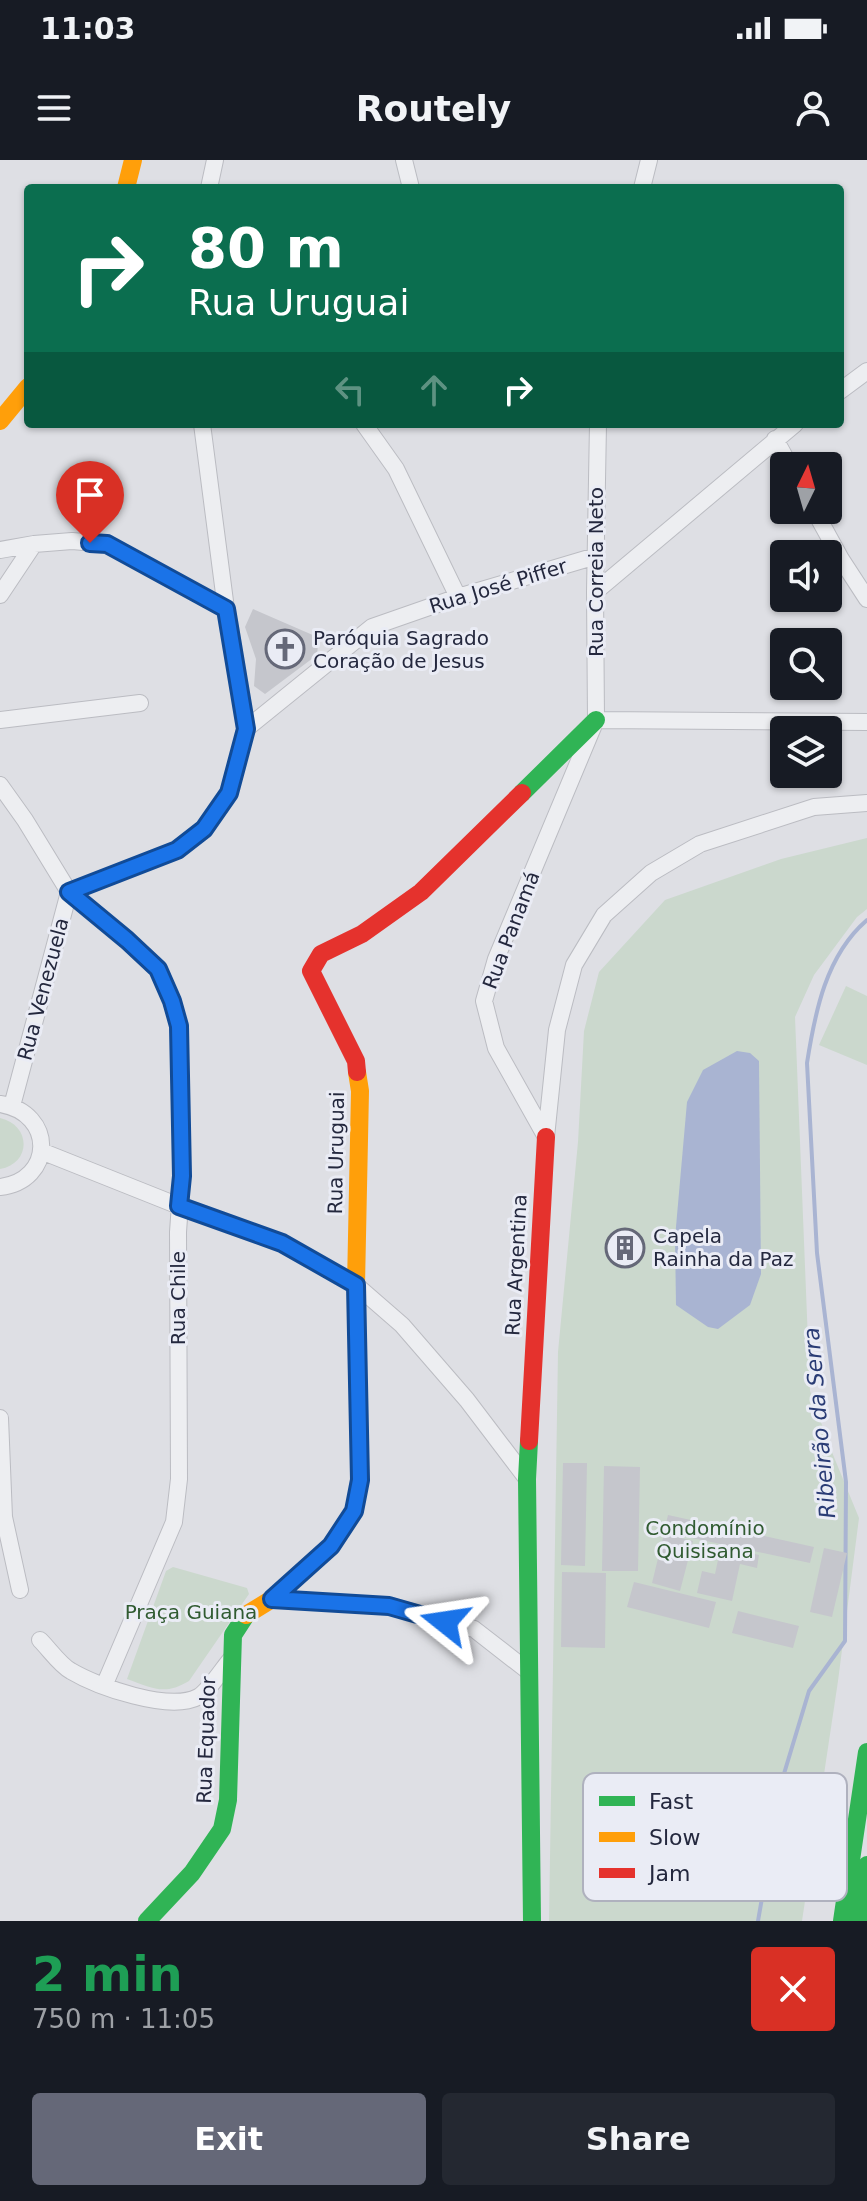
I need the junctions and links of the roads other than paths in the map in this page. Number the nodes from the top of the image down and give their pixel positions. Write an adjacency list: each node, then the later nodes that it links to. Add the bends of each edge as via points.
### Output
1 (133, 160): 5 (street)
2 (215, 160): 6 (street)
3 (404, 160): 7 (street)
4 (649, 160): 8 (street)
5 (127, 184)
6 (210, 184)
7 (410, 184)
8 (643, 184)
9 (867, 371): 10 (street)
10 (844, 388)
11 (24, 392): 12 (street)
12 (0, 421)
13 (203, 428): 27 (street)
14 (367, 428): 25 (street, via 396,469)
15 (598, 428): 22 (street, Rua Correia Neto)
16 (790, 428): 17 (street, Rua José Piffer)
17 (775, 439): 18 (street); 23 (street, Rua José Piffer)
18 (782, 452)
19 (822, 524): 26 (street)
20 (34, 544): 21 (street); 24 (street); 27 (street, via 107,544)
21 (0, 550)
22 (596, 556): 23 (street, Rua Correia Neto); 25 (street, Rua José Piffer)
23 (595, 592): 30 (street, Rua Correia Neto)
24 (0, 595)
25 (458, 597): 32 (street, Rua José Piffer, via 372,627)
26 (867, 599)
27 (226, 609): 32 (street)
28 (140, 703): 29 (street)
29 (0, 720)
30 (596, 720): 31 (street); 37 (street, Rua Panamá, via 496,959 484,1001 496,1048); 41 (street, Rua Uruguai, via 421,892 362,934 321,954 311,971 356,1061)
31 (867, 722)
32 (246, 729): 35 (street, Rua Venezuela, via 229,793 204,829 177,850)
33 (0, 785): 35 (street, Rua Chile)
34 (867, 803): 37 (street, Rua Argentina, via 814,807 700,844 651,873 604,915 574,965 557,1030)
35 (69, 892): 36 (street, Rua Venezuela); 40 (street, Rua Chile, via 158,969 172,1001 179,1026)
36 (6, 1105): 38 (street, via 31,1118)
37 (546, 1137): 43 (street, Rua Argentina)
38 (41, 1151): 39 (street, via 31,1173); 40 (street)
39 (0, 1187)
40 (179, 1206): 41 (street, via 282,1243); 49 (street, Rua Chile, via 179,1479 174,1522)
41 (356, 1285): 43 (street, via 402,1325); 45 (street, Rua Uruguai, via 360,1480 354,1511 331,1546)
42 (0, 1418): 44 (street, via 4,1517)
43 (527, 1479): 48 (street, Rua Argentina)
44 (20, 1590)
45 (272, 1599): 47 (street, Rua Equador, via 246,1614 233,1635); 48 (street, via 389,1606 474,1629)
46 (40, 1640): 49 (street, via 69,1670)
47 (231, 1659): 49 (street, via 200,1697 177,1702); 54 (street, Rua Equador, via 228,1800 222,1829 192,1873)
48 (528, 1671): 55 (street, Rua Argentina)
49 (104, 1686)
50 (867, 1752): 52 (street)
51 (867, 1865): 57 (street)
52 (847, 1887)
53 (845, 1901): 56 (street)
54 (147, 1921)
55 (532, 1921)
56 (842, 1921)
57 (860, 1921)

